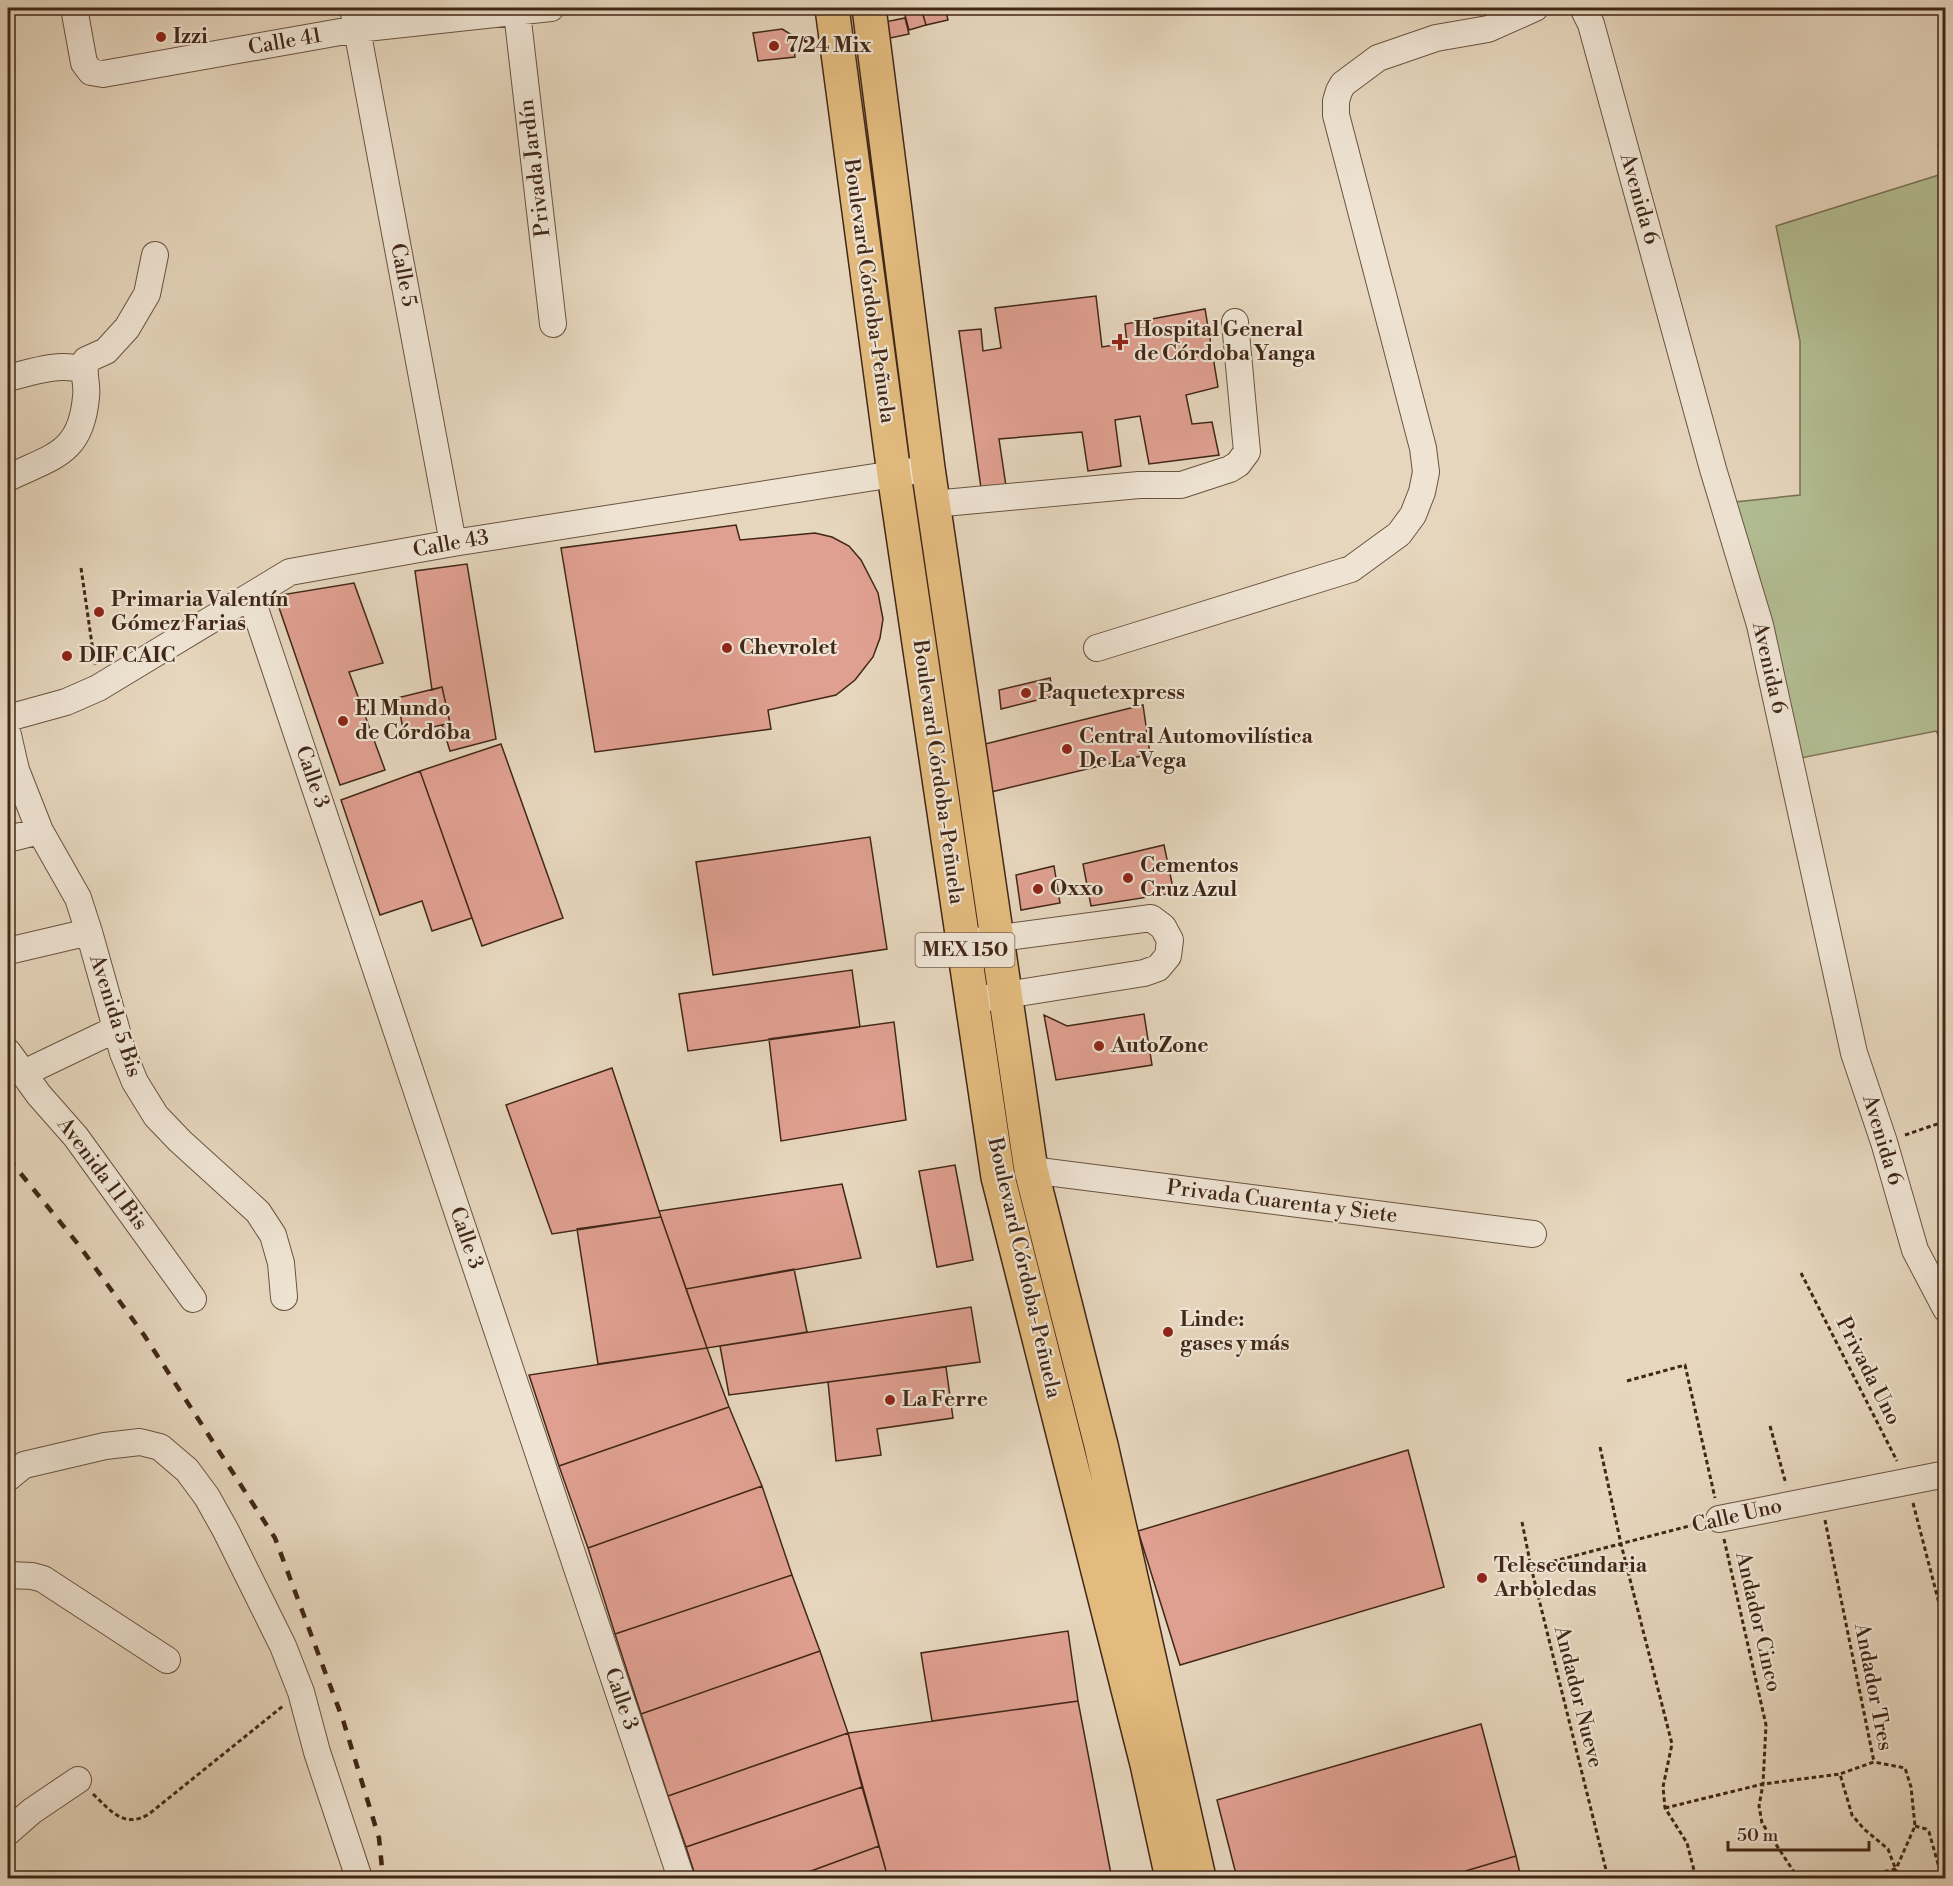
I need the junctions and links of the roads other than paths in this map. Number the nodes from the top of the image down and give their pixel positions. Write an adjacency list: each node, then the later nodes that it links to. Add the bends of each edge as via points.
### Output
1 (74, 8): 8 (street, Calle 41, via 84,63 91,72 103,74)
2 (551, 8): 6 (street, Calle 41)
3 (832, 8): 15 (main road, Boulevard Córdoba-Peñuela / MEX 150)
4 (869, 8): 14 (main road, Boulevard Córdoba-Peñuela / MEX 150)
5 (1535, 8): 20 (street, via 1488,29 1436,38 1378,58 1343,84 1336,101 1336,115 1423,448 1426,472 1413,515 1399,534 1351,569)
6 (517, 12): 8 (street, Calle 41); 11 (street, Privada Jardín)
7 (1589, 13): 39 (street, Avenida 6, via 1713,469 1760,625 1854,1053 1915,1250)
8 (355, 18): 18 (street, Calle 5)
9 (155, 255): 12 (street, via 147,294 128,328 106,351 86,360)
10 (1235, 322): 17 (street, via 1247,452 1230,469 1181,484)
11 (553, 324)
12 (83, 370): 13 (street, via 60,366); 16 (street, via 87,389 81,428 64,451)
13 (8, 378)
14 (928, 468): 15 (street, Calle 43); 17 (main road, Boulevard Córdoba-Peñuela / MEX 150)
15 (894, 474): 18 (street, Calle 43); 27 (main road, Boulevard Córdoba-Peñuela / MEX 150)
16 (8, 478)
17 (933, 504): 26 (main road, Boulevard Córdoba-Peñuela / MEX 150)
18 (453, 543): 19 (street, Calle 43, via 290,572)
19 (251, 597): 21 (street, Calle 43, via 98,688 66,702); 48 (street, Calle 3)
20 (1097, 648)
21 (8, 718)
22 (8, 735): 23 (street, Avenida 5 Bis, via 16,770)
23 (40, 831): 24 (street); 25 (street, Avenida 5 Bis, via 78,898)
24 (8, 839)
25 (89, 932): 28 (street); 31 (street, Avenida 5 Bis)
26 (997, 938): 27 (street); 29 (main road, Boulevard Córdoba-Peñuela / MEX 150); 29 (street, via 1151,918 1163,927 1170,940 1168,956 1158,968)
27 (963, 943): 30 (main road, Boulevard Córdoba-Peñuela / MEX 150)
28 (8, 951)
29 (1005, 995): 30 (street); 34 (main road, Boulevard Córdoba-Peñuela / MEX 150)
30 (972, 1000): 35 (main road, Boulevard Córdoba-Peñuela / MEX 150)
31 (116, 1029): 33 (street); 37 (street, Avenida 5 Bis, via 135,1082 156,1116 258,1212 273,1235)
32 (8, 1052): 33 (street, Avenida 11 Bis)
33 (24, 1073): 38 (street, Avenida 11 Bis, via 76,1137)
34 (1031, 1170): 35 (main road); 36 (street, Privada Cuarenta y Siete); 50 (main road, Boulevard Córdoba-Peñuela / MEX 150, via 1101,1445)
35 (998, 1177): 49 (main road, Boulevard Córdoba-Peñuela / MEX 150)
36 (1533, 1234)
37 (284, 1297)
38 (193, 1299)
39 (1946, 1309)
40 (1946, 1474): 42 (street, Calle Uno)
41 (8, 1478): 47 (street, via 24,1465 140,1442 160,1447 187,1470 226,1531 283,1646)
42 (1719, 1519)
43 (8, 1575): 44 (street, via 43,1579)
44 (167, 1660)
45 (87, 1788): 46 (street, via 32,1811)
46 (8, 1832)
47 (359, 1878)
48 (681, 1878)
49 (1172, 1878)
50 (1199, 1878)

